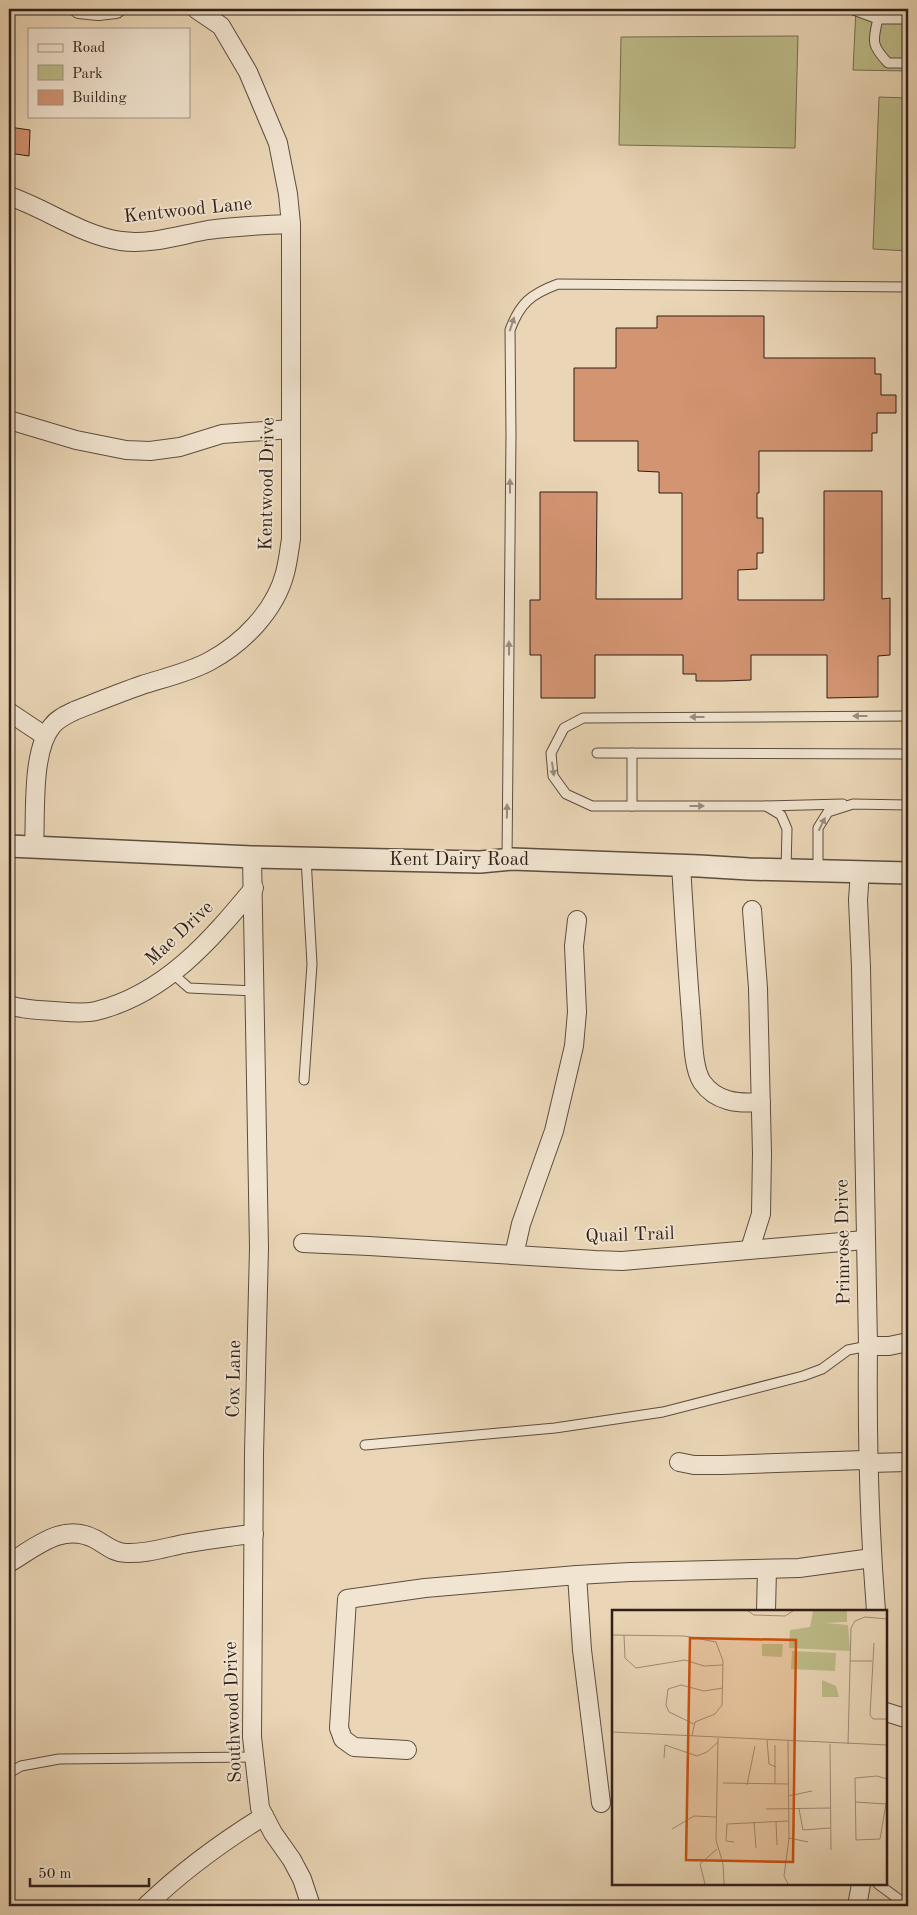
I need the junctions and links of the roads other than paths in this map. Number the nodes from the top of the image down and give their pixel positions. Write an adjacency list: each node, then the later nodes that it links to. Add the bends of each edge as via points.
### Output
1 (79, 9): 2 (street)
2 (116, 9)
3 (196, 9): 9 (street, Kentwood Drive, via 221,26 248,72 278,143)
4 (851, 9): 5 (lane)
5 (878, 19): 6 (lane); 7 (lane, via 874,35 876,51 888,63)
6 (908, 19)
7 (908, 64)
8 (9, 196): 9 (street, Kentwood Lane, via 93,234 122,241 141,242 245,226)
9 (291, 224): 12 (street, Kentwood Drive)
10 (908, 287): 27 (lane, one-way to 10, via 510,330 516,314 539,291 558,284)
11 (9, 420): 12 (street, via 76,440 126,450 150,451 180,447 222,434)
12 (291, 429): 15 (street, Kentwood Drive, via 289,557 279,589 259,622 231,648 208,662 74,711 58,720)
13 (9, 712): 15 (street)
14 (908, 716): 21 (lane, one-way to 21, via 583,718 564,728 551,753 553,776 566,794 592,806)
15 (45, 736): 24 (street, Kentwood Drive, via 38,756)
16 (597, 753): 17 (lane)
17 (632, 753): 18 (lane); 21 (lane)
18 (908, 754)
19 (853, 804): 20 (lane); 22 (lane); 30 (lane, one-way to 19, via 818,828 828,812)
20 (908, 805)
21 (632, 806): 22 (lane, one-way to 22)
22 (766, 806): 29 (lane, via 781,815 787,829)
23 (9, 846): 24 (street, Kent Dairy Road)
24 (34, 847): 25 (street, Kent Dairy Road)
25 (252, 857): 26 (street, Kent Dairy Road); 33 (street)
26 (306, 858): 27 (street, Kent Dairy Road); 39 (lane, via 312,964)
27 (507, 860): 28 (street, Kent Dairy Road)
28 (681, 865): 29 (street, Kent Dairy Road); 40 (street, via 693,1042 699,1076 709,1090 724,1099 741,1103)
29 (786, 871): 30 (street, Kent Dairy Road)
30 (818, 871): 31 (street, Kent Dairy Road)
31 (860, 871): 32 (street, Kent Dairy Road); 41 (street, Primrose Drive)
32 (908, 873)
33 (254, 888): 36 (street, Mae Drive, via 199,950); 37 (street, Cox Lane)
34 (752, 910): 40 (street)
35 (577, 920): 44 (street, via 574,1046 554,1131 521,1224)
36 (172, 973): 37 (lane, via 189,988); 38 (street, Mae Drive, via 134,998 95,1011 75,1013)
37 (255, 990): 51 (street, Cox Lane, via 259,1248)
38 (9, 1004)
39 (304, 1080)
40 (761, 1102): 43 (street, via 761,1214)
41 (865, 1240): 43 (street, Quail Trail); 46 (street, Primrose Drive)
42 (303, 1243): 44 (street, Quail Trail)
43 (750, 1249): 44 (street, Quail Trail, via 622,1260)
44 (514, 1255)
45 (908, 1342): 46 (street)
46 (868, 1346): 47 (lane, via 848,1350 822,1369 803,1376 663,1412 555,1428); 49 (street, Primrose Drive)
47 (365, 1445)
48 (679, 1462): 49 (street, via 694,1465)
49 (869, 1462): 50 (street); 52 (street, Primrose Drive)
50 (908, 1462)
51 (254, 1534): 53 (street, via 126,1553 116,1552 93,1538 64,1533); 61 (street, Southwood Drive)
52 (872, 1558): 54 (street); 57 (street, Primrose Drive)
53 (9, 1563)
54 (768, 1569): 55 (street); 56 (street)
55 (577, 1575): 60 (street, via 425,1588 348,1599 339,1728 343,1740 354,1747); 63 (street, via 582,1650)
56 (766, 1610)
57 (876, 1610)
58 (887, 1712): 59 (street)
59 (908, 1719)
60 (407, 1750)
61 (254, 1757): 62 (lane, via 59,1759 21,1766); 64 (street, Southwood Drive, via 260,1808)
62 (9, 1773)
63 (601, 1803)
64 (264, 1816): 67 (street, via 229,1837); 68 (street, Southwood Drive, via 302,1879)
65 (861, 1885): 69 (street)
66 (879, 1885): 70 (lane)
67 (146, 1906)
68 (311, 1906)
69 (857, 1906)
70 (908, 1906)

